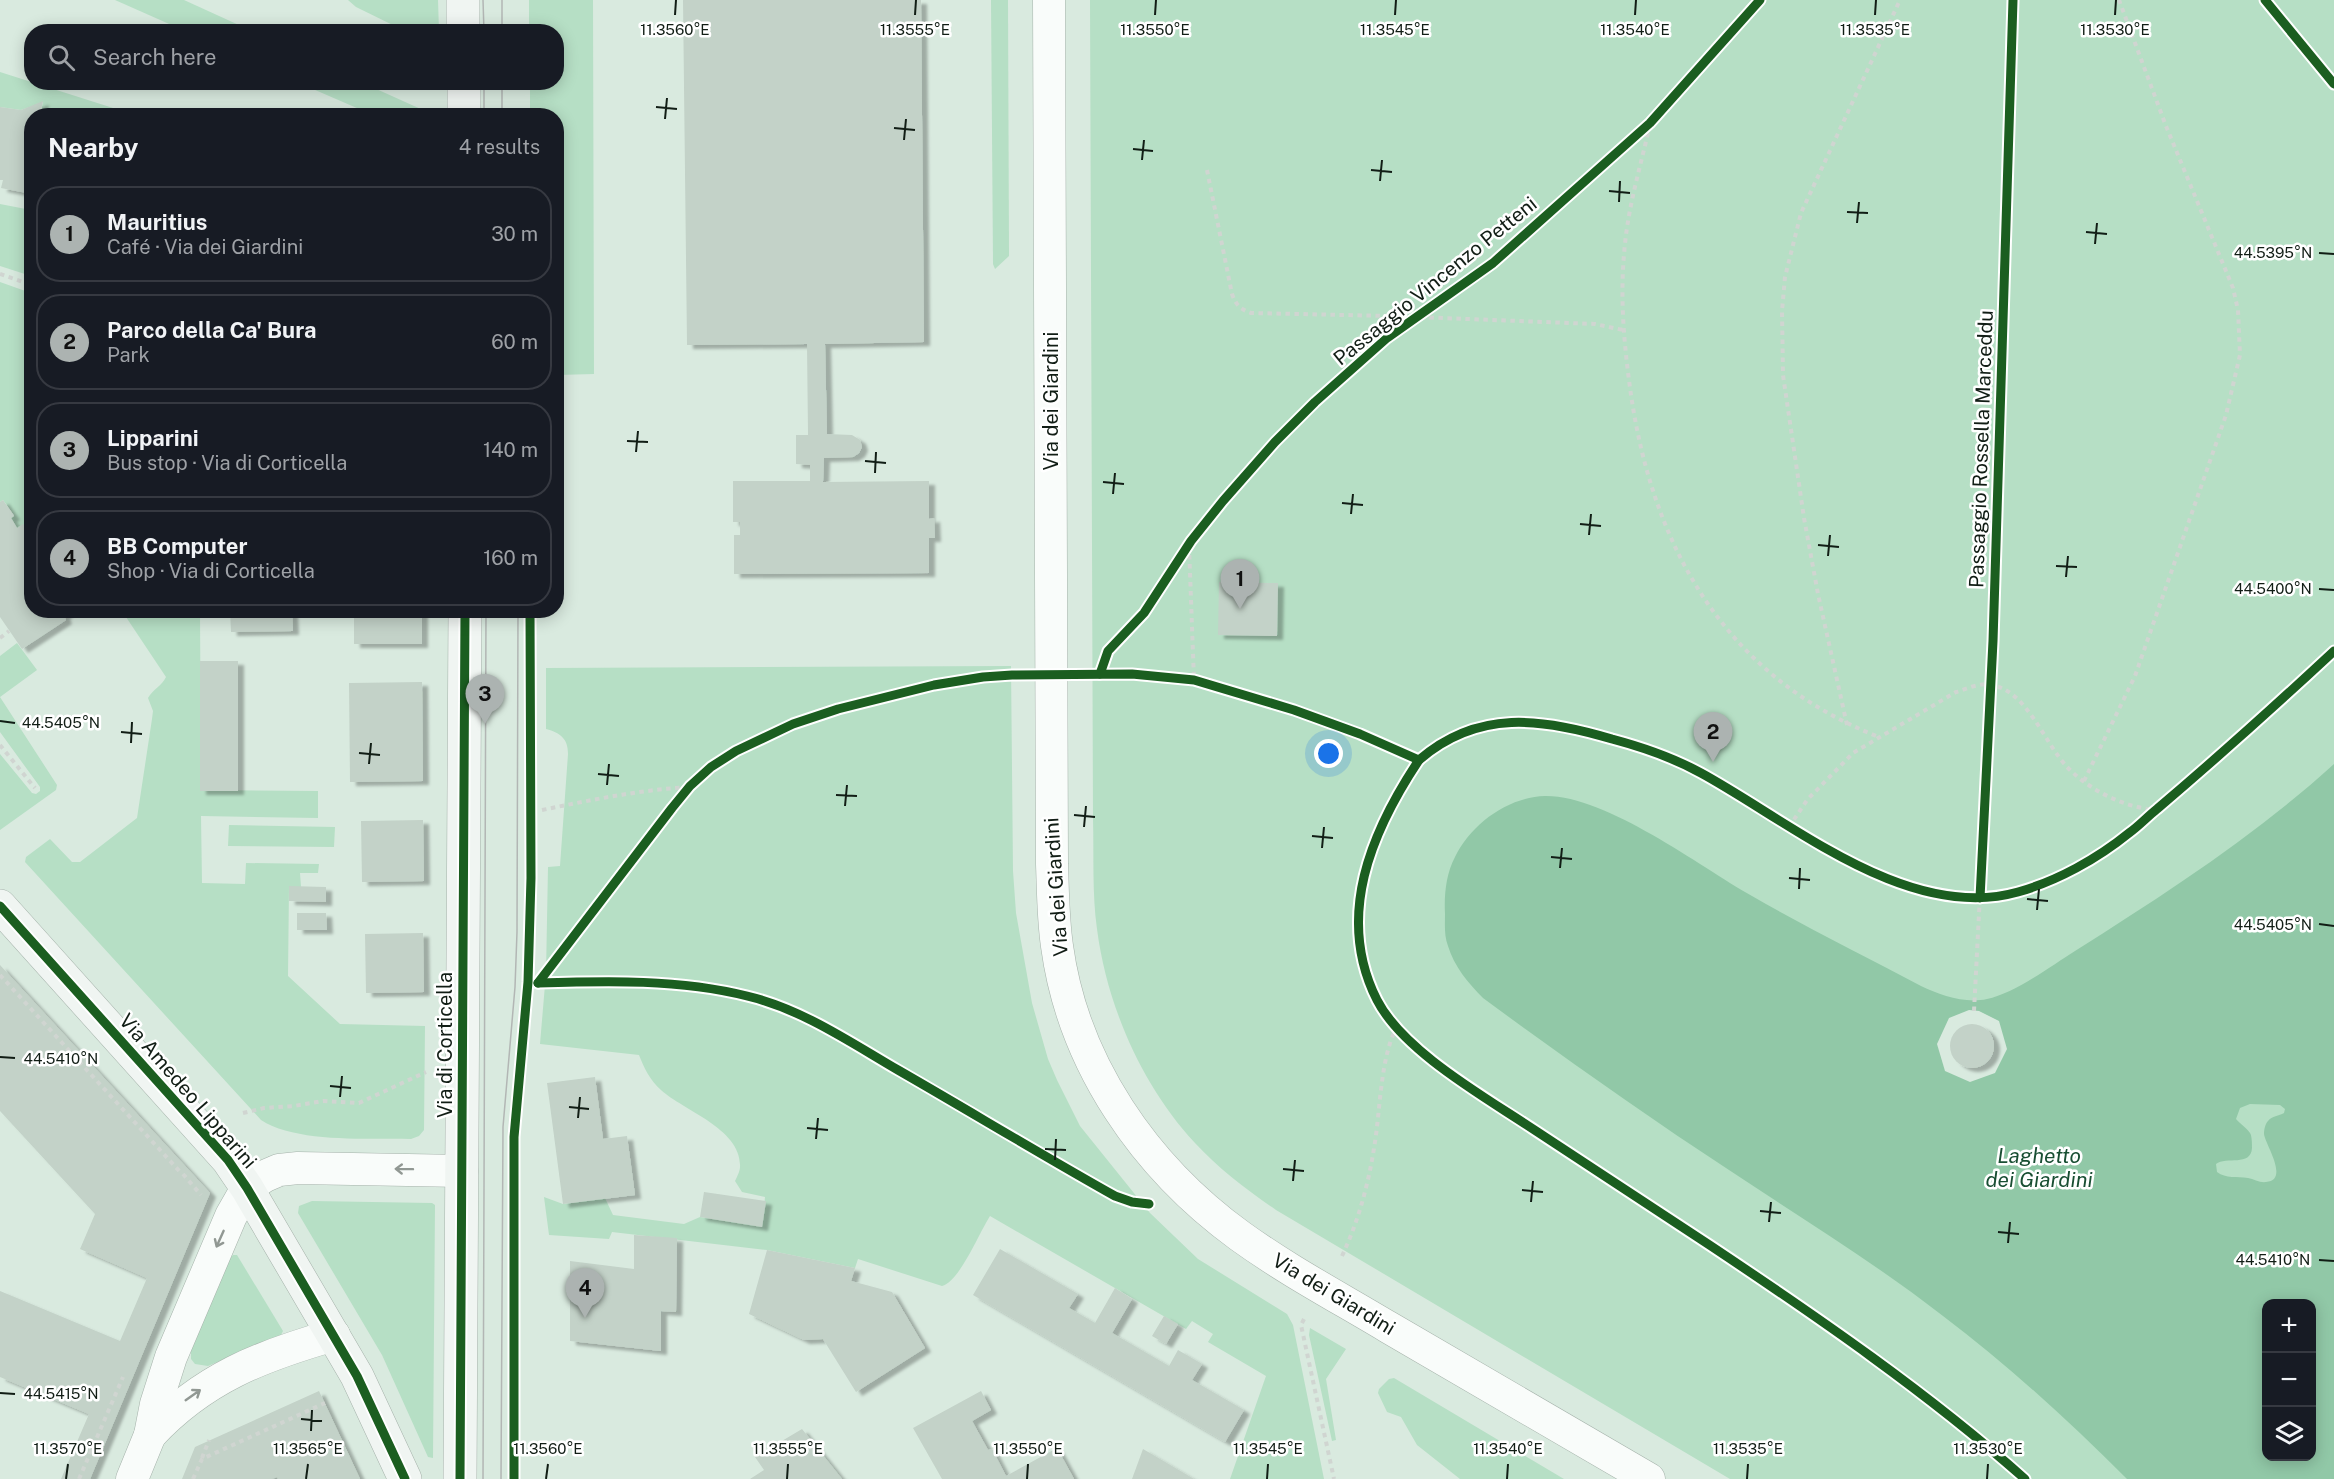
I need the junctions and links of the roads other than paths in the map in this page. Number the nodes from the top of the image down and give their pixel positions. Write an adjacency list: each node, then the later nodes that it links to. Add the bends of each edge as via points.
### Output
1 (463, 0): 3 (street)
2 (1049, 0): 15 (street, Via dei Giardini, via 1052,864 1057,946 1064,981 1088,1053 1105,1088 1147,1149 1202,1205 1240,1235)
3 (463, 24)
4 (464, 90): 5 (street)
5 (464, 108)
6 (465, 618): 8 (street, Via di Corticella)
7 (0, 906): 9 (street, Via Amedeo Lipparini, via 217,1146)
8 (462, 1171): 9 (street, one-way to 9, via 298,1168 279,1170); 14 (street, Via di Corticella)
9 (247, 1188): 10 (street, Via Amedeo Lipparini); 11 (street, one-way to 11, via 218,1242 171,1357)
10 (334, 1335): 11 (street, one-way to 10, via 196,1392 249,1363); 13 (street, Via Amedeo Lipparini)
11 (150, 1435): 12 (street)
12 (132, 1479)
13 (405, 1479)
14 (460, 1479)
15 (1649, 1479)

